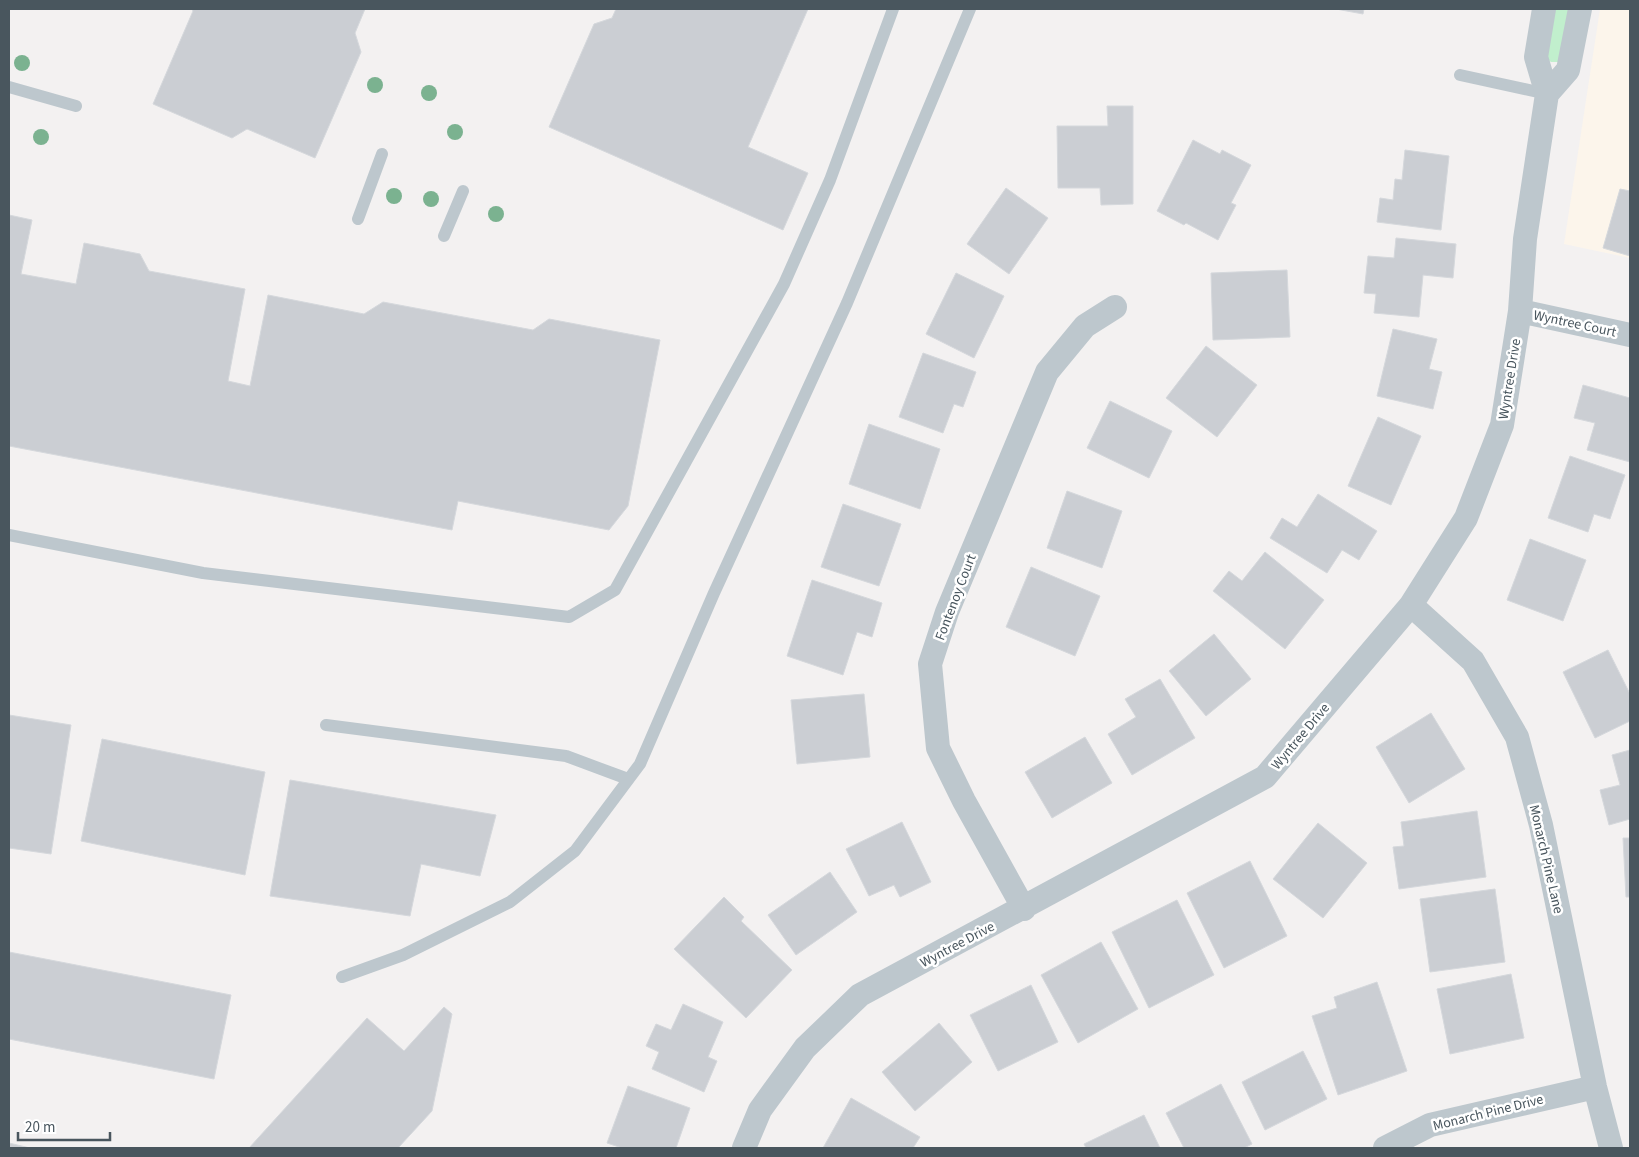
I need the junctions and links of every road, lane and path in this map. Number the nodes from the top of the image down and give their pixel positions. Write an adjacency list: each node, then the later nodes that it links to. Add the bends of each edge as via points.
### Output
1 (893, 9): 16 (lane, via 830,180 784,284 615,590 592,604 569,617 203,573)
2 (970, 9): 19 (lane, via 847,304 714,593 640,764)
3 (1544, 9): 7 (street, Wyntree Drive, via 1536,57)
4 (1580, 9): 7 (street, via 1568,70)
5 (1460, 75): 7 (lane)
6 (9, 87): 8 (lane)
7 (1548, 94): 14 (street, Wyntree Drive, via 1525,240)
8 (76, 106)
9 (382, 154): 11 (lane)
10 (463, 192): 12 (lane)
11 (358, 219)
12 (444, 236)
13 (1115, 307): 20 (street, Fontenoy Court, via 1085,326 1047,372 947,612 930,664 938,748)
14 (1520, 311): 15 (street, Wyntree Court); 17 (street, Wyntree Drive, via 1502,425 1466,518)
15 (1630, 334)
16 (9, 535)
17 (1411, 604): 20 (street, Wyntree Drive, via 1266,777); 22 (street, Monarch Pine Lane, via 1473,661 1517,737 1541,825)
18 (326, 725): 19 (lane, via 566,756)
19 (628, 779): 21 (lane, via 574,851 510,902 402,955)
20 (1024, 908): 23 (street, Wyntree Drive, via 860,996 805,1048 760,1110)
21 (342, 977)
22 (1595, 1087): 24 (street, Monarch Pine Drive, via 1430,1125); 25 (street, Monarch Pine Lane)
23 (744, 1148)
24 (1385, 1148)
25 (1611, 1148)

